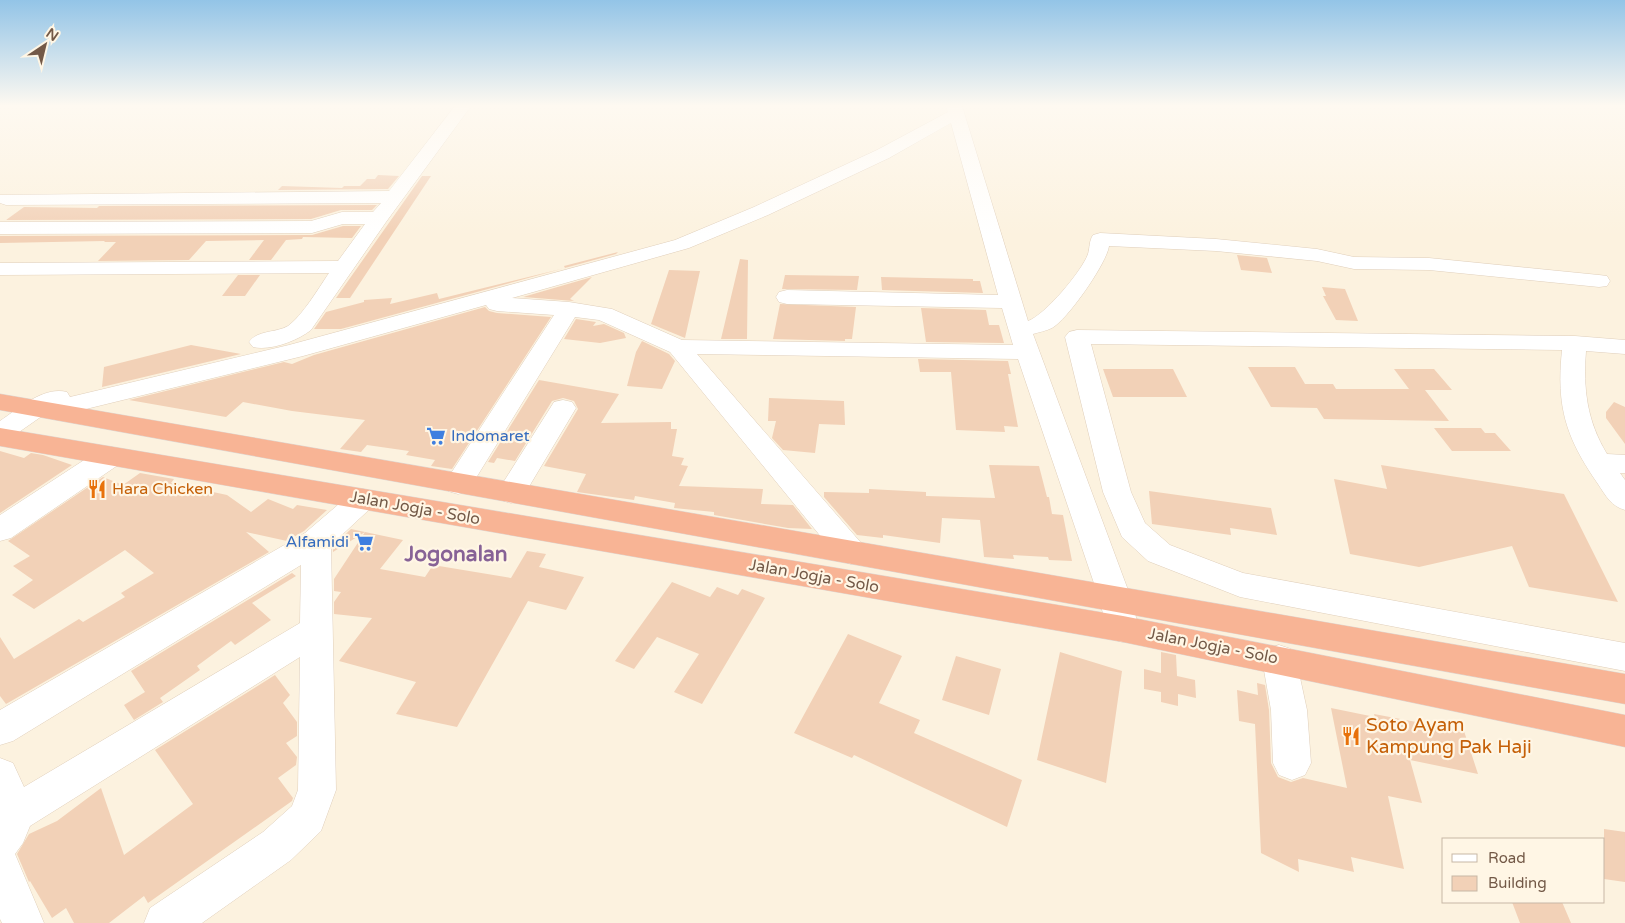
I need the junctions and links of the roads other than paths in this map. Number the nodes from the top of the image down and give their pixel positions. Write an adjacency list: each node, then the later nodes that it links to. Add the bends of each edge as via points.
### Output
1 (431, 149): 4 (street)
2 (892, 149): 12 (street, via 761,211 682,244)
3 (966, 149): 13 (street)
4 (395, 197): 5 (street); 6 (street)
5 (6, 198)
6 (379, 218): 7 (street, via 342,218 312,227); 8 (street)
7 (0, 228)
8 (343, 267): 9 (street); 15 (street)
9 (0, 269)
10 (1599, 281): 16 (street, via 1429,264 1354,263 1317,255 1216,245 1100,239 1098,254 1078,287)
11 (787, 297): 13 (street)
12 (472, 302): 14 (street); 15 (street)
13 (1011, 302): 16 (street)
14 (569, 309): 19 (street, via 604,314); 27 (street)
15 (295, 342): 22 (street)
16 (1024, 342): 19 (street); 34 (street)
17 (1575, 343): 18 (street); 25 (street, via 1572,390 1579,428); 37 (street, via 1077,337 1117,492 1133,529 1158,553 1240,584)
18 (1625, 347)
19 (678, 348): 33 (street)
20 (0, 402): 22 (highway, Jalan Jogja - Solo)
21 (563, 408): 28 (street)
22 (43, 409): 23 (street); 27 (highway, Jalan Jogja - Solo)
23 (0, 435): 24 (highway, Jalan Jogja - Solo)
24 (112, 456): 29 (highway, Jalan Jogja - Solo); 31 (street)
25 (1597, 463): 26 (street); 30 (street)
26 (1625, 464)
27 (458, 484): 28 (highway, Jalan Jogja - Solo)
28 (511, 493): 33 (highway, Jalan Jogja - Solo)
29 (363, 499): 32 (street); 35 (highway, Jalan Jogja - Solo)
30 (1625, 500)
31 (0, 530)
32 (316, 541): 36 (street); 40 (street)
33 (851, 552): 34 (highway, Jalan Jogja - Solo)
34 (1115, 598): 35 (street); 39 (highway, Jalan Jogja - Solo)
35 (1123, 629): 38 (highway, Jalan Jogja - Solo)
36 (317, 630): 44 (street); 47 (street, via 317,790 307,818 277,846)
37 (1625, 656)
38 (1279, 659): 41 (highway, Jalan Jogja - Solo); 42 (street, via 1289,710)
39 (1625, 689)
40 (0, 729)
41 (1625, 731)
42 (1292, 763)
43 (0, 776): 44 (street)
44 (8, 827)
45 (0, 867): 46 (street)
46 (23, 923)
47 (165, 923)

